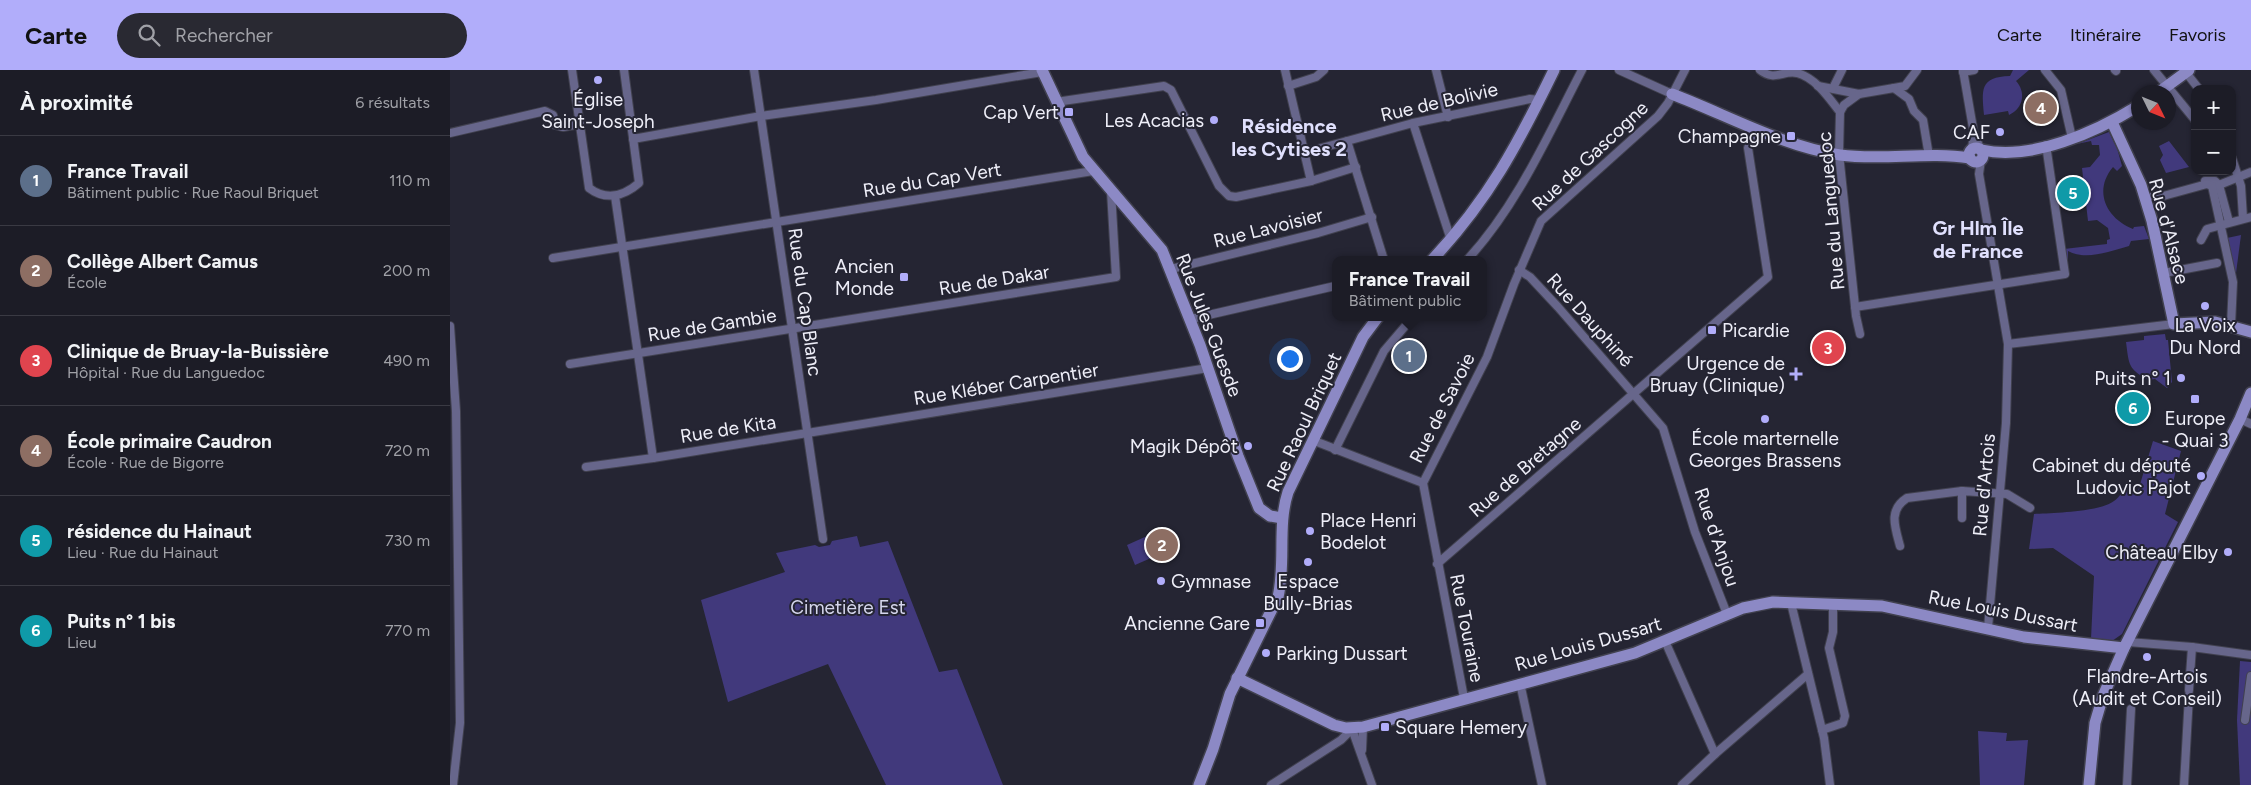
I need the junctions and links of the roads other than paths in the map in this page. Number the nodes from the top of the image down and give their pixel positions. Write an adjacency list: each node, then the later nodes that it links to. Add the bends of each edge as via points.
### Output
1 (572, 70): 39 (street)
2 (624, 70): 43 (street)
3 (754, 70): 34 (street, Rue du Cap Blanc)
4 (1285, 70): 23 (street)
5 (1324, 70): 23 (street, via 1316,77)
6 (1436, 70): 36 (street)
7 (1554, 70): 29 (street)
8 (1582, 70): 69 (street, via 1516,195)
9 (1619, 70): 27 (street)
10 (1686, 70): 27 (street, Rue de Gascogne)
11 (1760, 70): 24 (street, via 1771,76 1796,73)
12 (1842, 70): 25 (street)
13 (1917, 70): 26 (street, via 1905,86)
14 (1974, 70): 18 (street)
15 (2045, 70): 42 (street, via 2061,90)
16 (2154, 70): 20 (street)
17 (1042, 71): 30 (street, Rue Jules Guesde); 34 (street)
18 (1963, 71): 48 (street)
19 (2186, 71): 21 (street); 22 (street)
20 (2161, 85)
21 (2168, 85)
22 (2196, 85)
23 (1288, 86): 46 (street)
24 (1818, 86): 25 (street); 33 (street)
25 (1833, 88): 28 (street)
26 (1894, 88): 28 (street); 49 (street, via 1909,99 1923,120)
27 (1672, 94): 40 (street); 73 (street, Rue de Gascogne, via 1658,116 1541,221)
28 (1859, 94): 33 (street, Rue du Languedoc)
29 (1540, 100): 36 (street, Rue de Bolivie, via 1530,99); 64 (street, via 1500,173)
30 (1056, 102): 52 (street, Rue Jules Guesde, via 1076,146); 55 (street, via 1164,86 1171,90 1219,186 1229,196)
31 (2176, 102): 35 (street)
32 (2131, 110): 37 (street)
33 (1840, 112): 47 (street, Rue du Languedoc)
34 (761, 116): 43 (street); 62 (street, Rue du Cap Blanc)
35 (2191, 116)
36 (1448, 117): 38 (street, Rue de Bolivie)
37 (2112, 122): 42 (street); 59 (street, Rue d'Alsace)
38 (1412, 123): 44 (street, Rue de Bolivie); 64 (street)
39 (580, 124): 41 (street, via 555,125 552,115 545,110); 58 (street, via 589,188 596,194)
40 (1755, 128): 47 (street); 93 (street, Rue de Bretagne, via 1748,148 1768,277)
41 (450, 133)
42 (2072, 138): 45 (street)
43 (634, 139): 58 (street, via 638,183)
44 (1347, 141): 46 (street, Rue de Bolivie); 50 (street)
45 (2046, 145): 48 (street); 75 (street, via 2066,274)
46 (1304, 152): 55 (street)
47 (1839, 154): 49 (street, via 1888,158); 77 (street, Rue du Languedoc)
48 (1976, 154): 49 (street); 75 (street, Rue d'Artois)
49 (1928, 156)
50 (1356, 167): 55 (street); 60 (street)
51 (2236, 168): 54 (street)
52 (1093, 171): 57 (street, Rue Jules Guesde); 62 (street, Rue du Cap Vert)
53 (2251, 172): 54 (street)
54 (2239, 176): 56 (street); 61 (street)
55 (1311, 181)
56 (2219, 185): 59 (street, via 2210,180); 63 (street)
57 (1112, 191): 72 (street, Rue Jules Guesde, via 1156,241); 84 (street, Rue de Dakar, via 1116,277)
58 (615, 196): 66 (street)
59 (2149, 197): 63 (street, via 2209,184); 74 (street, Rue d'Alsace)
60 (1372, 217): 67 (street); 72 (street, Rue Lavoisier)
61 (2247, 218): 63 (street)
62 (777, 221): 66 (street, Rue du Cap Vert); 84 (street, Rue du Cap Blanc)
63 (2225, 224): 65 (street, via 2207,229); 82 (street, via 2233,282)
64 (1451, 240): 68 (street)
65 (2201, 240)
66 (622, 246): 70 (street, Rue du Cap Vert); 88 (street)
67 (1383, 256)
68 (1436, 256)
69 (1471, 256)
70 (553, 258)
71 (2217, 262): 74 (street)
72 (1171, 269): 78 (street, Rue Jules Guesde)
73 (1519, 270): 93 (street, Rue Dauphiné, via 1530,277); 101 (street, Rue de Savoie, via 1487,357)
74 (2164, 272): 81 (street, Rue d'Alsace)
75 (1998, 286): 77 (street); 87 (street, Rue d'Artois)
76 (1332, 287): 78 (street)
77 (1855, 307): 86 (street, Rue du Languedoc)
78 (1190, 319): 90 (street, Rue Jules Guesde)
79 (1375, 321): 97 (street, Rue Raoul Briquet, via 1363,337)
80 (1410, 321): 98 (street, via 1384,351)
81 (2174, 324): 82 (street, via 2206,321); 87 (street)
82 (2232, 325): 85 (street)
83 (450, 326): 92 (street)
84 (792, 328): 88 (street, Rue de Gambie); 96 (street, Rue du Cap Blanc)
85 (2251, 332)
86 (1860, 334)
87 (2008, 344): 103 (street, Rue d'Artois)
88 (638, 353): 89 (street, Rue de Gambie); 99 (street)
89 (570, 364)
90 (1208, 368): 96 (street, Rue Kléber Carpentier); 106 (street, Rue Jules Guesde, via 1259,508 1270,516)
91 (2251, 393): 95 (street)
92 (453, 394): 105 (street)
93 (1634, 394): 110 (street, Rue de Bretagne); 113 (street, Rue d'Anjou, via 1666,434 1695,532)
94 (2251, 403): 95 (street)
95 (2244, 424): 116 (street)
96 (808, 433): 99 (street, Rue de Kita); 108 (street, Rue du Cap Blanc)
97 (1312, 440): 98 (street); 106 (street, Rue Raoul Briquet, via 1288,492)
98 (1335, 450): 101 (street)
99 (653, 458): 100 (street, Rue de Kita)
100 (586, 467)
101 (1423, 483): 110 (street, Rue de Savoie)
102 (1962, 491): 103 (street); 107 (street); 109 (street, via 1907,498 1902,502 1894,512)
103 (2000, 493): 104 (street, via 2012,495); 114 (street, Rue d'Artois)
104 (2030, 508)
105 (454, 518): 129 (street, via 460,723)
106 (1282, 518): 121 (street, via 1278,597)
107 (1962, 518)
108 (823, 538)
109 (1900, 546)
110 (1438, 564): 123 (street, Rue Touraine)
111 (1791, 603): 112 (street, Rue Louis Dussart); 113 (street, Rue Louis Dussart, via 1758,604); 119 (street)
112 (1833, 604): 114 (street, Rue Louis Dussart, via 1899,608); 127 (street, via 1833,632 1829,648 1845,716 1843,723)
113 (1727, 614): 115 (street, Rue Louis Dussart)
114 (1988, 628): 116 (street, Rue Louis Dussart, via 2024,637)
115 (1666, 641): 122 (street, Rue Louis Dussart, via 1635,653); 128 (street)
116 (2126, 645): 117 (street); 136 (street, via 2103,696 2095,723)
117 (2192, 647): 118 (street); 138 (street)
118 (2251, 656)
119 (1808, 674): 127 (street); 128 (street)
120 (2251, 676): 125 (street)
121 (1237, 678): 126 (street, via 1334,725); 130 (street)
122 (1520, 683): 123 (street, Rue Louis Dussart); 133 (street)
123 (1464, 698): 126 (street, Rue Louis Dussart)
124 (2131, 709): 137 (street)
125 (2246, 720)
126 (1357, 728): 131 (street); 132 (street)
127 (1822, 730): 135 (street)
128 (1715, 754): 134 (street)
129 (453, 785)
130 (1199, 785)
131 (1271, 785)
132 (1372, 785)
133 (1542, 785)
134 (1682, 785)
135 (1830, 785)
136 (2089, 785)
137 (2127, 785)
138 (2184, 785)

